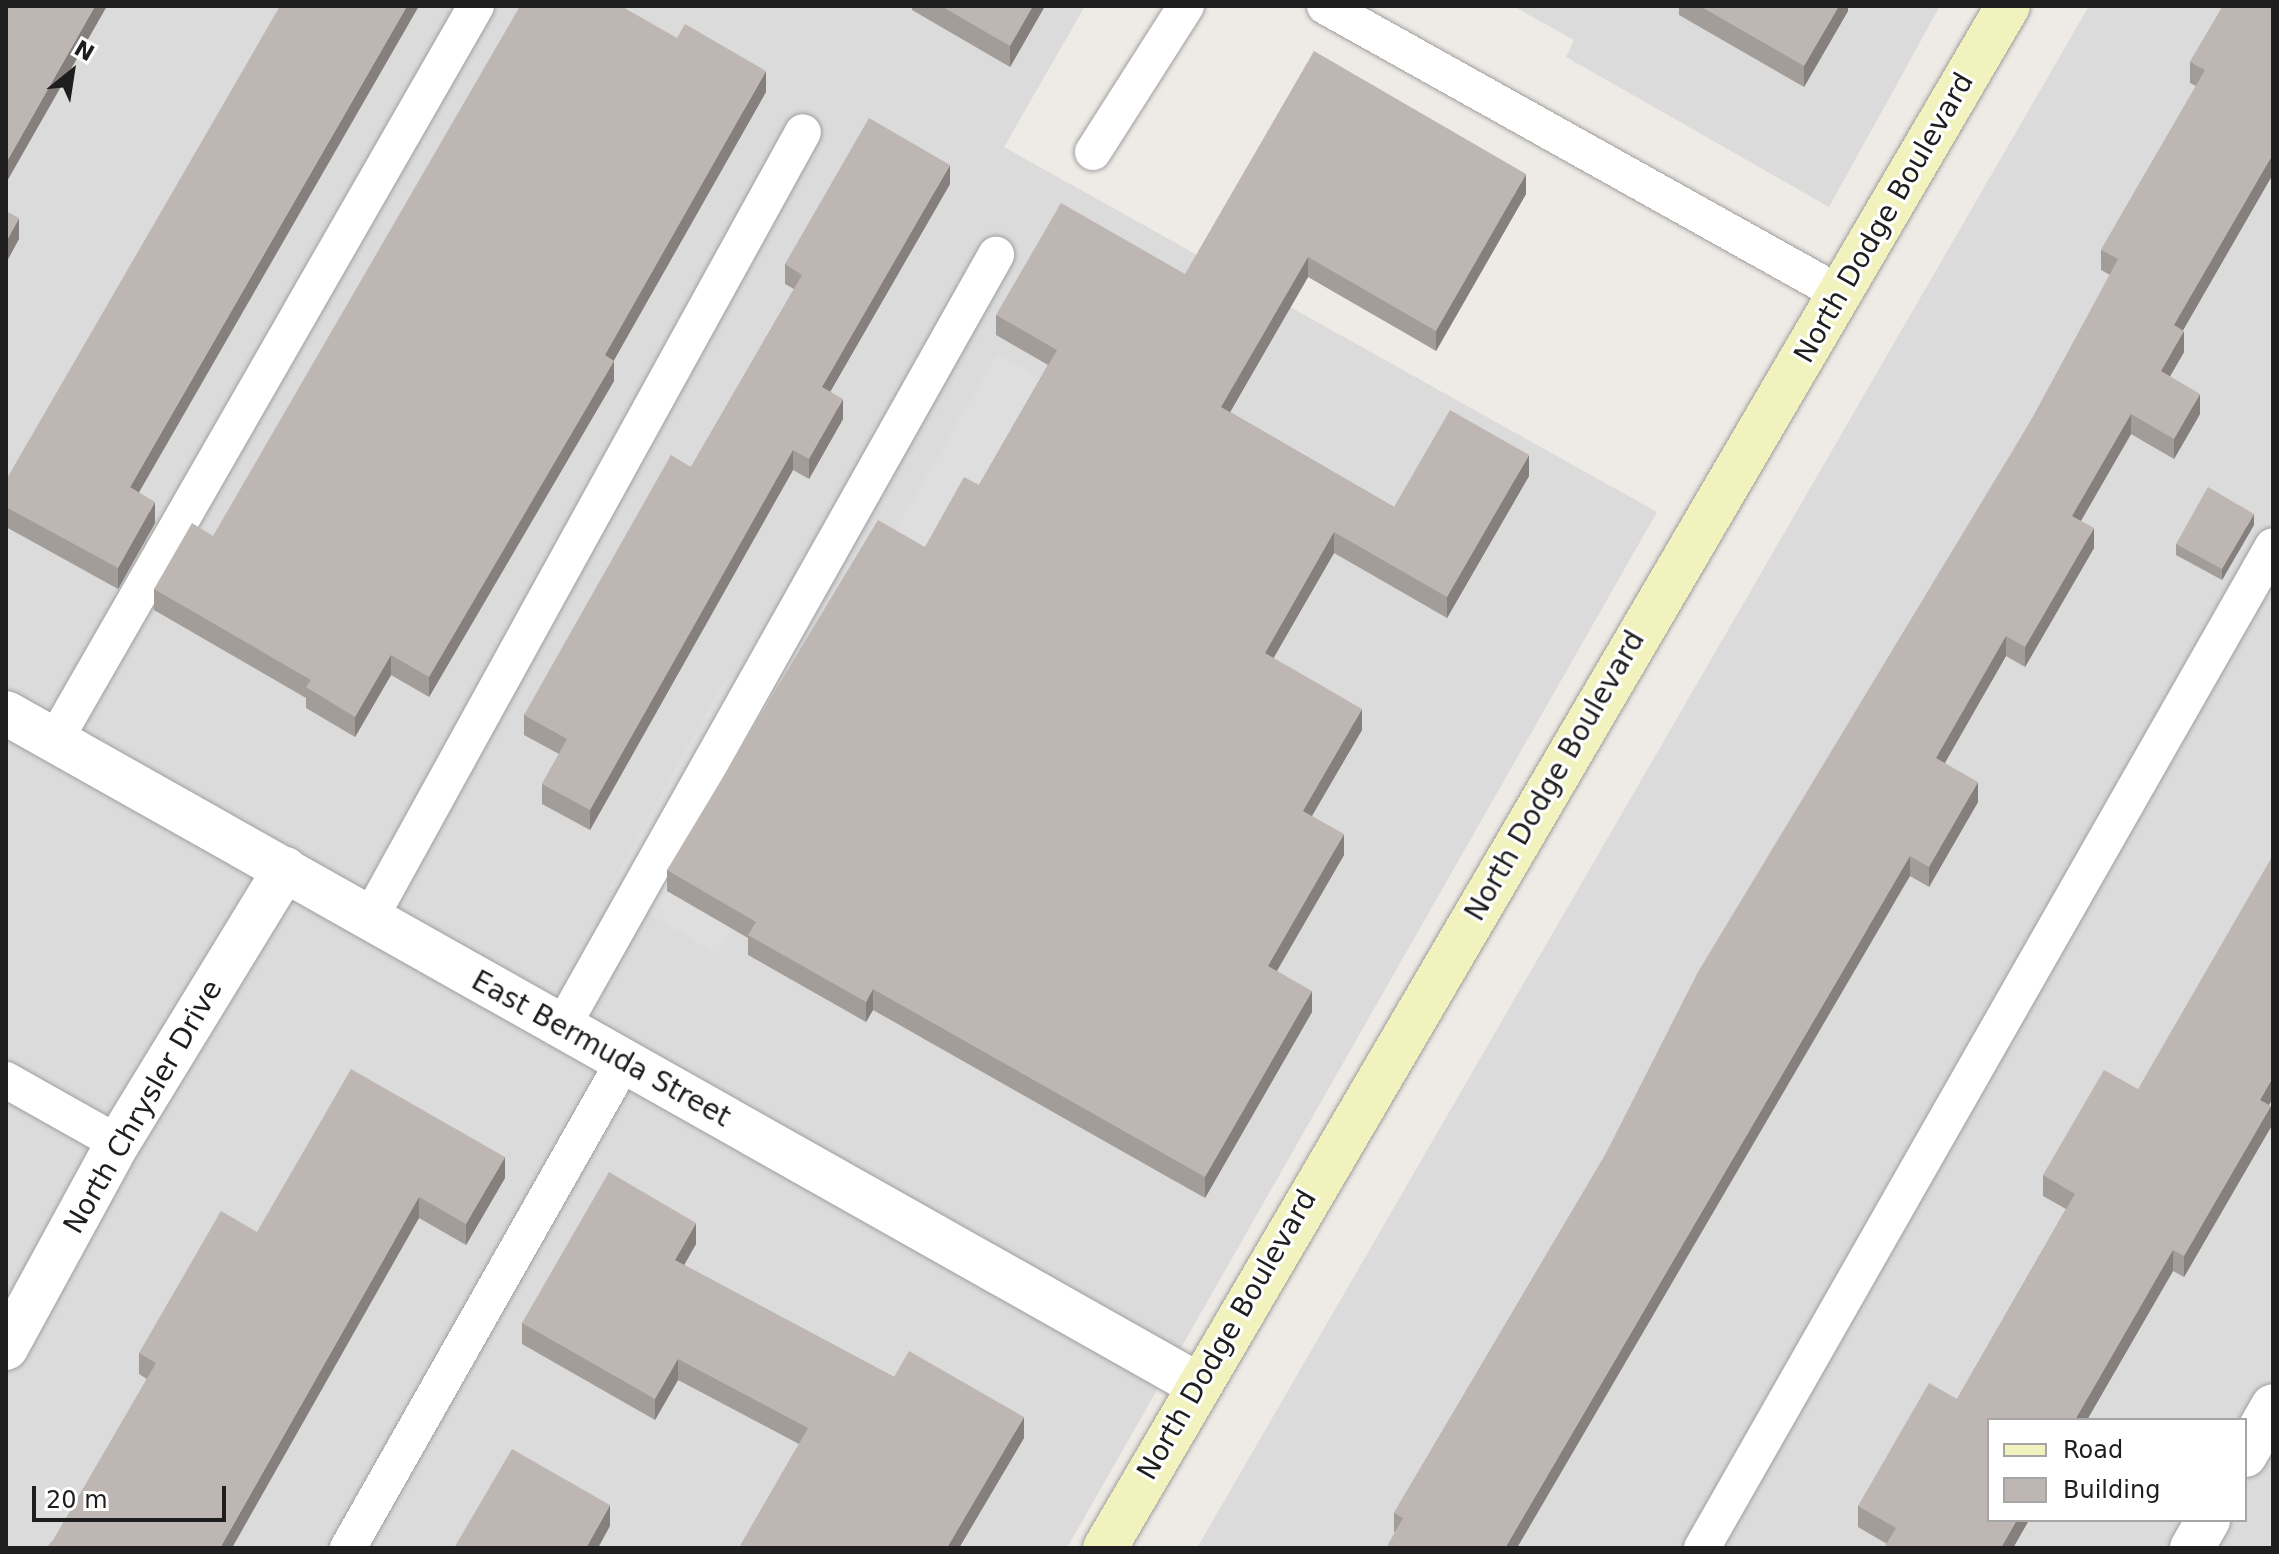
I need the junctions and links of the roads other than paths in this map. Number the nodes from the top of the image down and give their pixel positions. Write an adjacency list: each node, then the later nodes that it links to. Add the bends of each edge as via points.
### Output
1 (476, 6): 11 (lane)
2 (1186, 6): 6 (lane)
3 (1325, 6): 8 (lane)
4 (2008, 6): 8 (street, North Dodge Boulevard)
5 (803, 132): 13 (lane)
6 (1093, 152)
7 (996, 255): 14 (lane)
8 (1839, 293): 19 (street, North Dodge Boulevard)
9 (2273, 546): 25 (lane)
10 (6, 713): 11 (street, East Bermuda Street)
11 (55, 740): 12 (street, East Bermuda Street)
12 (285, 869): 13 (street, East Bermuda Street); 17 (street, North Chrysler Drive)
13 (370, 918): 14 (street, East Bermuda Street)
14 (562, 1027): 15 (street, East Bermuda Street)
15 (624, 1061): 19 (street, East Bermuda Street); 23 (lane)
16 (6, 1080): 17 (lane)
17 (118, 1143): 18 (street, North Chrysler Drive)
18 (6, 1348)
19 (1197, 1384): 24 (street, North Dodge Boulevard)
20 (2273, 1406): 21 (street)
21 (2247, 1452)
22 (2207, 1522): 26 (street)
23 (348, 1548)
24 (1105, 1548)
25 (1702, 1548)
26 (2192, 1548)

